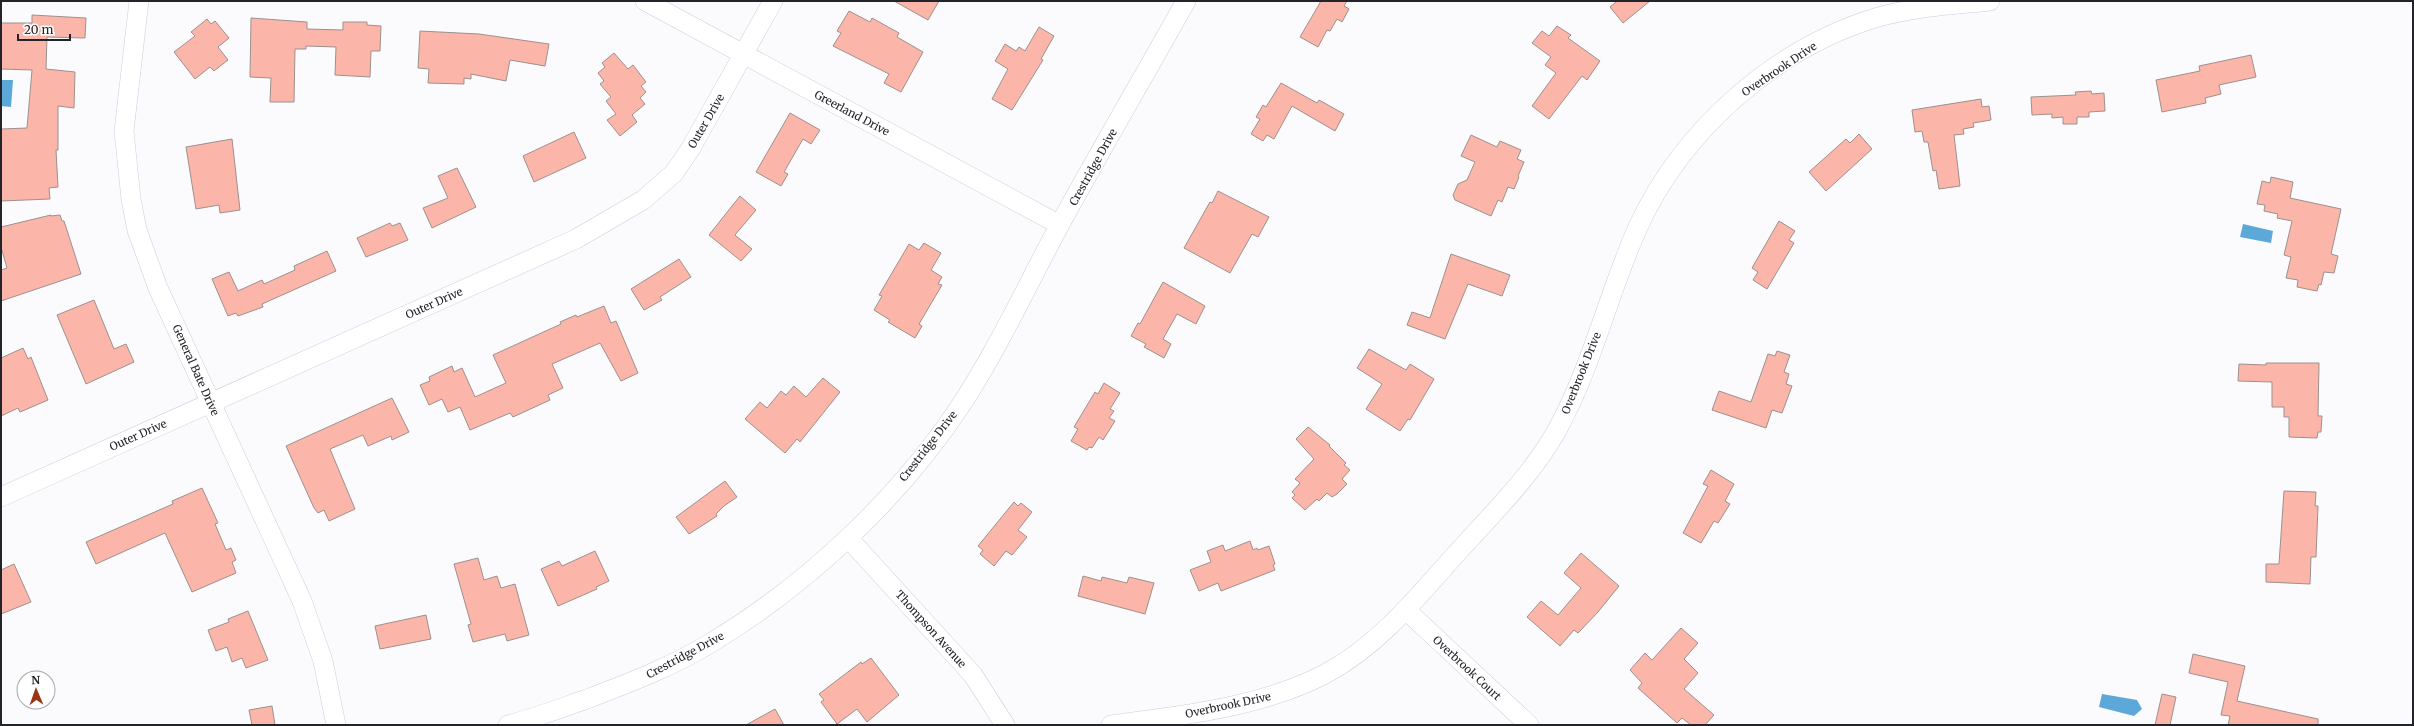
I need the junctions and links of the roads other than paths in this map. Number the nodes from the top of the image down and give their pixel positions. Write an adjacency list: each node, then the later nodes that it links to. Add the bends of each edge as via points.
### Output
1 (139, 1): 9 (street, General Bate Drive, via 124,114 131,199 146,258)
2 (645, 1): 7 (street, Greerland Drive)
3 (774, 1): 7 (street, Outer Drive)
4 (1186, 1): 8 (street, Crestridge Drive)
5 (1990, 1): 6 (street, Overbrook Drive)
6 (1905, 6): 12 (street, Overbrook Drive, via 1826,38 1756,83 1707,126 1674,166 1644,215 1616,279 1576,391 1549,444 1509,495)
7 (744, 55): 8 (street, Greerland Drive); 9 (street, Outer Drive, via 674,173 642,200 576,239)
8 (1060, 225): 11 (street, Crestridge Drive, via 998,344 964,401 904,477)
9 (210, 403): 10 (street, Outer Drive); 13 (street, General Bate Drive, via 302,601 323,661)
10 (1, 497)
11 (849, 539): 14 (street, Crestridge Drive, via 764,608 708,645 648,676); 15 (street, Thompson Avenue, via 973,675)
12 (1406, 610): 16 (street, Overbrook Drive, via 1347,661 1284,692 1257,701 1205,711); 17 (street, Overbrook Court)
13 (336, 725)
14 (508, 725)
15 (1005, 725)
16 (1111, 725)
17 (1529, 725)

